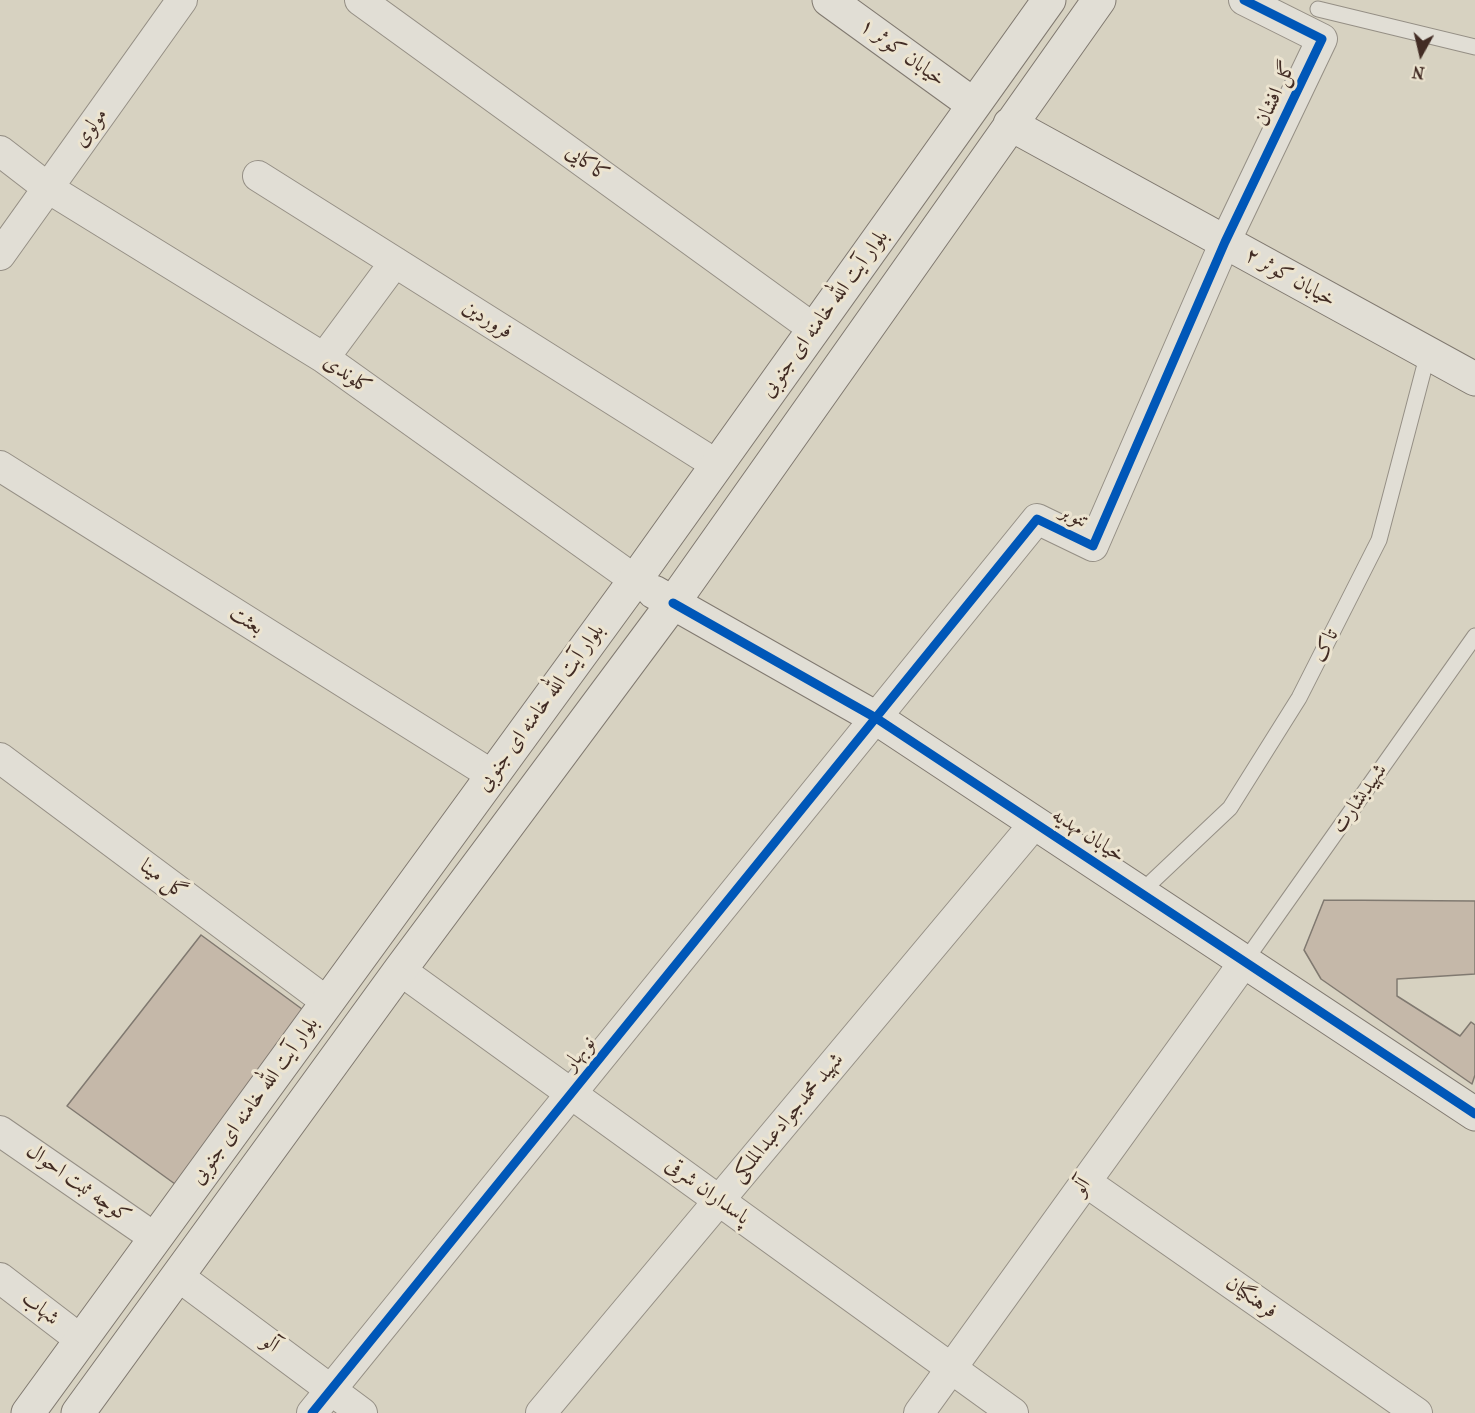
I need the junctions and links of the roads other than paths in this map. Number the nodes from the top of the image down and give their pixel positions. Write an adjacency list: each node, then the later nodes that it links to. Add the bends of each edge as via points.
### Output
1 (182, 0): 13 (street, مولوی)
2 (360, 0): 17 (street, کاکایی)
3 (829, 0): 9 (main road, خیابان کوثر ۱)
4 (1049, 0): 9 (main road, بلوار آیت الله خامنه ای جنوبی)
5 (1099, 0): 10 (main road, بلوار آیت الله خامنه ای جنوبی)
6 (1244, 0): 7 (street, گل افشان)
7 (1316, 13): 8 (lane, گل افشان); 14 (street, گل افشان, via 1322,39)
8 (1475, 47)
9 (974, 105): 17 (main road, بلوار آیت الله خامنه ای جنوبی)
10 (1010, 124): 14 (main road, خیابان کوثر ۲); 24 (main road, بلوار آیت الله خامنه ای جنوبی)
11 (0, 151): 13 (street, کلوندی)
12 (258, 176): 16 (street, فروردین)
13 (48, 188): 15 (street, مولوی); 19 (street, کلوندی)
14 (1225, 242): 18 (main road, خیابان کوثر ۲); 26 (street, تنوبر, via 1093,546 1036,519)
15 (0, 255)
16 (394, 262): 19 (street); 21 (street, فروردین)
17 (814, 329): 21 (main road, بلوار آیت الله خامنه ای جنوبی)
18 (1428, 353): 20 (main road, خیابان کوثر ۲); 30 (lane, تاک, via 1378,540 1299,698 1230,808)
19 (324, 358): 23 (street, کلوندی)
20 (1475, 379)
21 (717, 465): 23 (main road, بلوار آیت الله خامنه ای جنوبی)
22 (0, 466): 28 (street, بعثت)
23 (635, 580): 24 (main road, خیابان مهدیه); 28 (main road, بلوار آیت الله خامنه ای جنوبی)
24 (673, 603): 26 (main road, خیابان مهدیه); 32 (main road, بلوار آیت الله خامنه ای جنوبی)
25 (1475, 636): 31 (lane, شهیدبشارت)
26 (876, 717): 29 (main road, خیابان مهدیه); 34 (street, نوبهار)
27 (0, 758): 33 (street, گل مینا)
28 (492, 775): 33 (main road, بلوار آیت الله خامنه ای جنوبی)
29 (1035, 823): 30 (main road, خیابان مهدیه); 38 (street, شهید محمدجوادعبدالملکی)
30 (1140, 892): 31 (main road, خیابان مهدیه)
31 (1245, 962): 35 (main road, خیابان مهدیه); 37 (street, آلو)
32 (400, 970): 34 (street, پاسداران شرقی); 40 (main road, بلوار آیت الله خامنه ای جنوبی)
33 (327, 1002): 39 (main road, بلوار آیت الله خامنه ای جنوبی)
34 (571, 1094): 38 (street, پاسداران شرقی); 44 (street, نوبهار)
35 (1475, 1114)
36 (0, 1131): 39 (street, کوچه ثبت احوال)
37 (1086, 1182): 43 (street, آلو); 52 (street, فرهنگیان)
38 (719, 1201): 43 (street, پاسداران شرقی); 49 (street, شهید محمدجوادعبدالملکی)
39 (155, 1238): 42 (main road, بلوار آیت الله خامنه ای جنوبی)
40 (178, 1276): 44 (street, آلو); 46 (main road, بلوار آیت الله خامنه ای جنوبی)
41 (0, 1278): 42 (street, شهاب)
42 (81, 1340): 45 (main road, بلوار آیت الله خامنه ای جنوبی)
43 (951, 1368): 50 (street, آلو); 51 (street, پاسداران شرقی)
44 (331, 1390): 47 (street, نوبهار); 48 (street, آلو)
45 (28, 1413)
46 (78, 1413)
47 (312, 1413)
48 (362, 1413)
49 (541, 1413)
50 (919, 1413)
51 (1013, 1413)
52 (1417, 1413)

